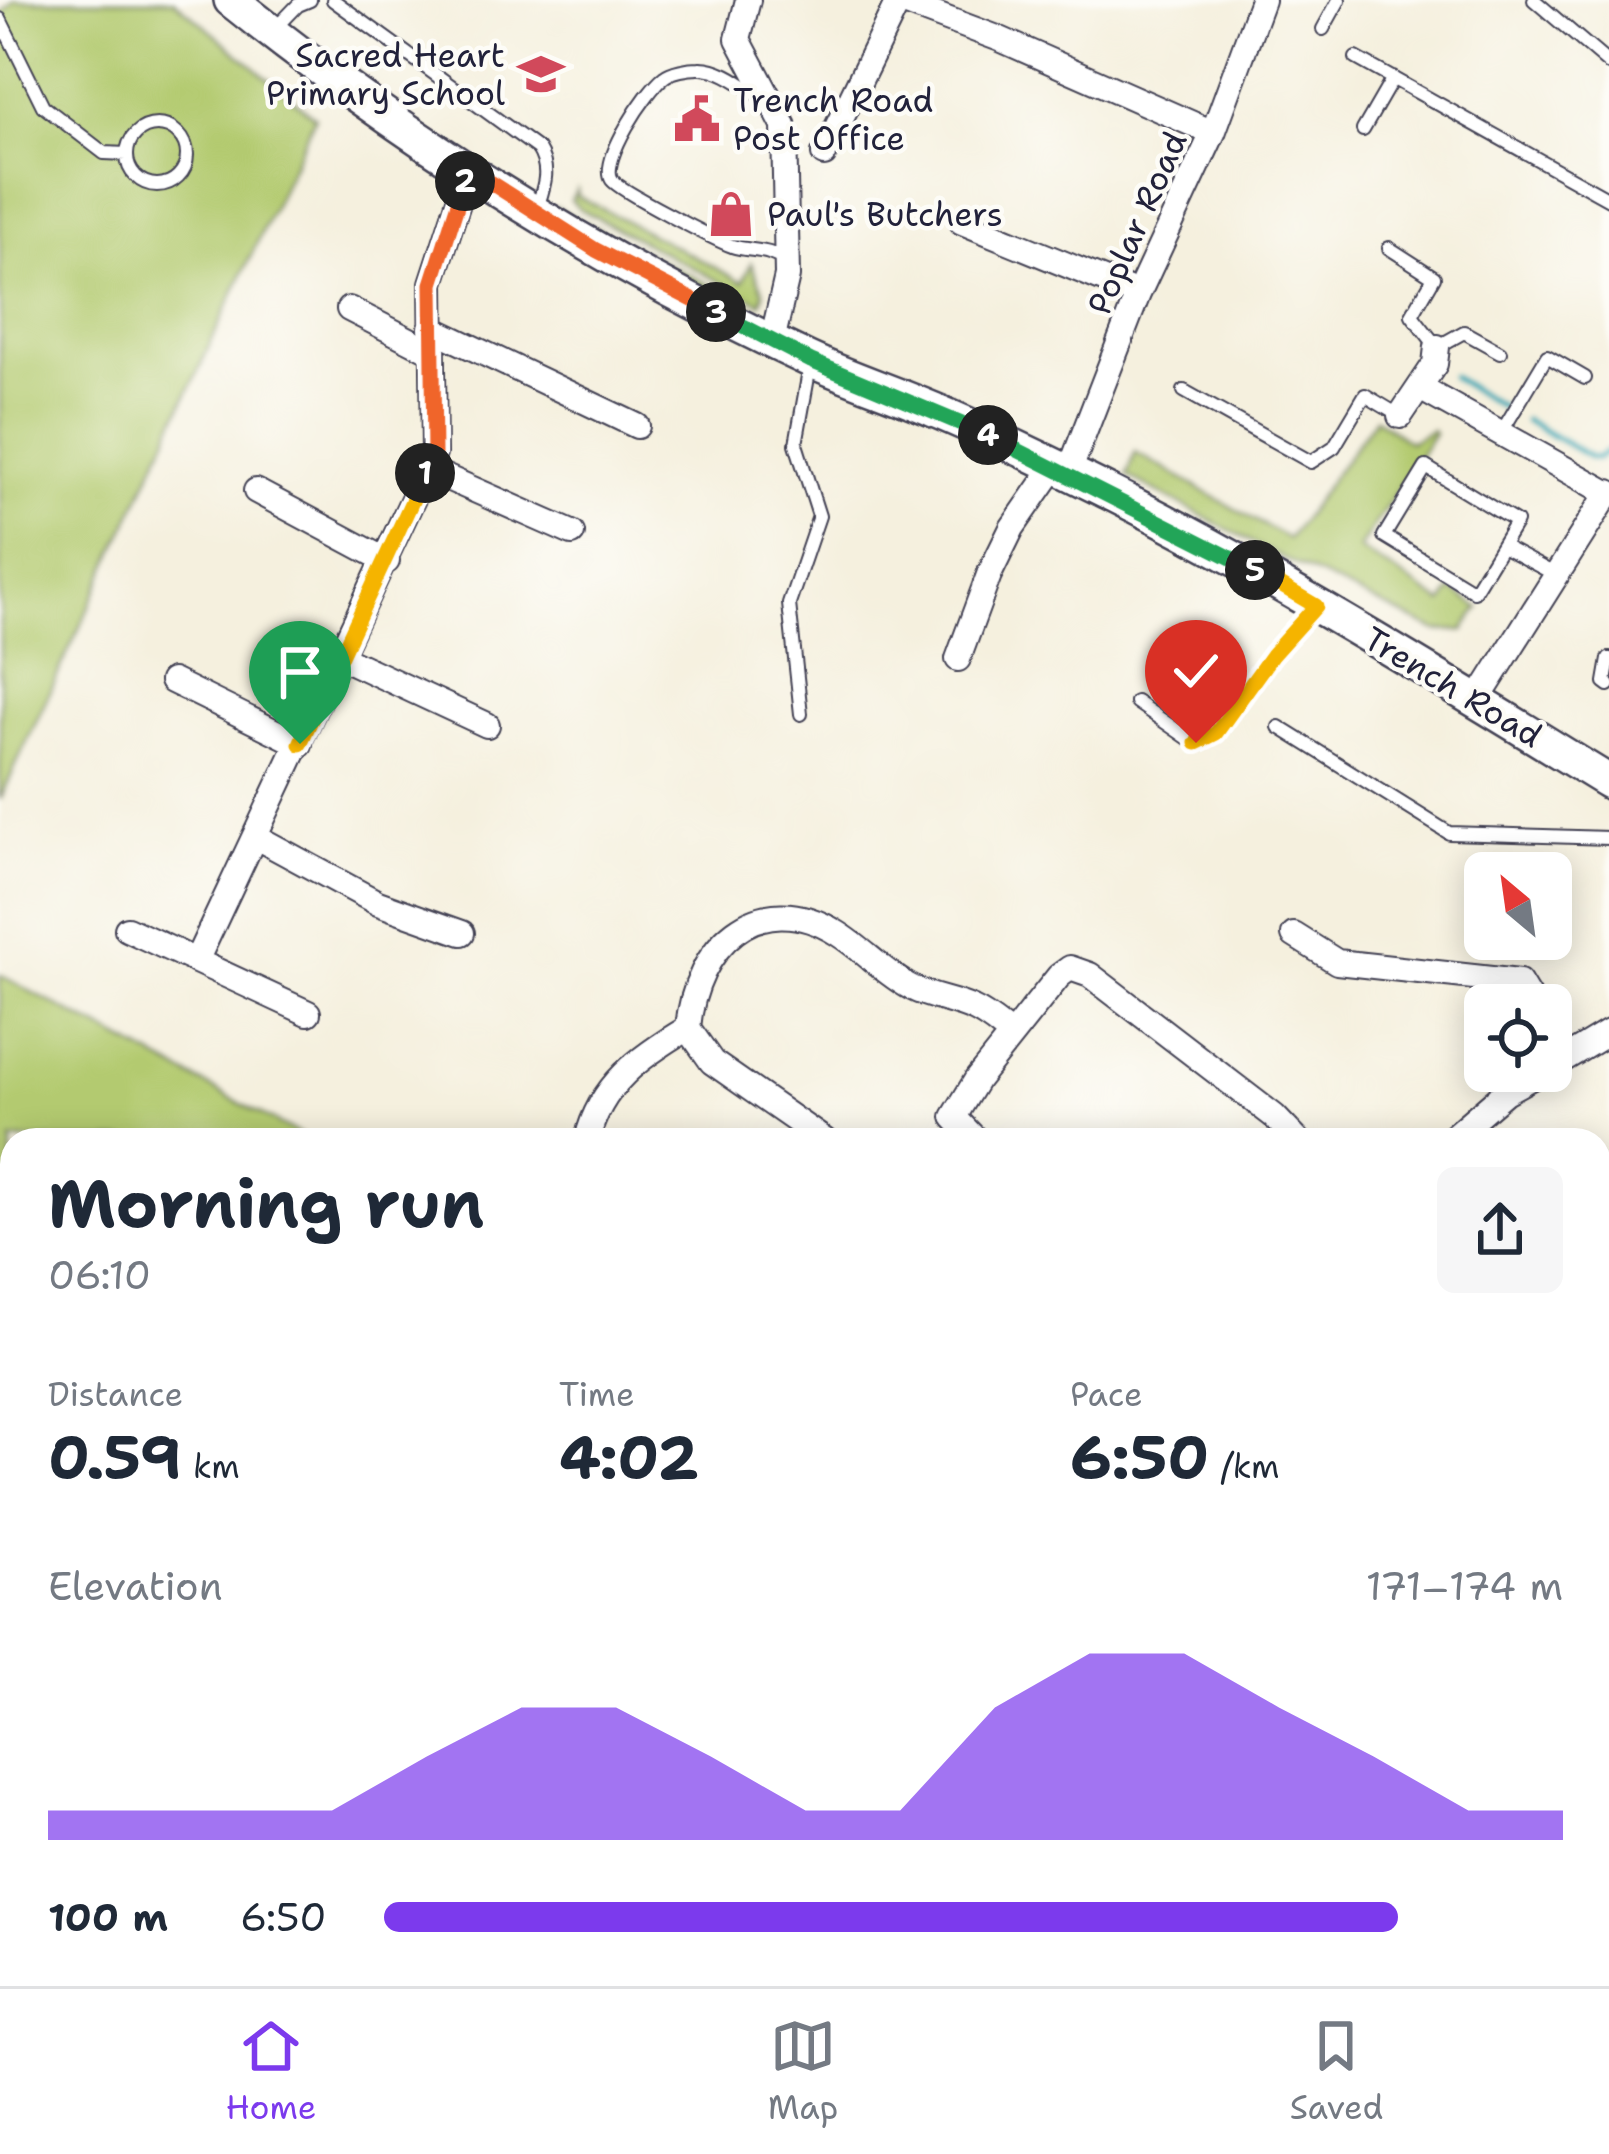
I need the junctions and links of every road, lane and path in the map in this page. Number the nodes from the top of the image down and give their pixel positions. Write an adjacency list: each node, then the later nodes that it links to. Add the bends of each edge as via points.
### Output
1 (231, 0): 11 (street, Trench Road)
2 (310, 0): 11 (lane)
3 (333, 0): 22 (lane, via 538,149 547,176)
4 (748, 0): 15 (street, via 738,38)
5 (898, 0): 17 (street); 19 (street)
6 (1262, 0): 17 (street, Poplar Road)
7 (1339, 0): 10 (lane)
8 (1536, 0): 13 (lane)
9 (0, 19): 18 (lane, via 43,106 104,153)
10 (1323, 29)
11 (271, 32): 20 (street, Trench Road)
12 (1356, 58): 14 (lane)
13 (1609, 64)
14 (1393, 78): 16 (lane); 21 (lane)
15 (776, 105): 25 (street, via 784,126); 25 (lane, via 715,70 664,77 617,141 609,174 731,246)
16 (1363, 130)
17 (1213, 133): 26 (street, Poplar Road)
18 (127, 154): 18 (lane, via 141,130 159,125 177,133 187,158 178,177 159,185 139,180)
19 (824, 154)
20 (469, 169): 22 (street, Trench Road); 28 (street, via 432,284)
21 (1609, 199)
22 (535, 214): 29 (street, Trench Road)
23 (962, 222): 26 (street)
24 (1389, 248): 30 (lane, via 1434,277 1412,315)
25 (785, 261): 29 (street)
26 (1138, 294): 40 (street, Poplar Road)
27 (349, 309): 28 (street)
28 (431, 340): 37 (street); 39 (street, via 434,454)
29 (772, 341): 32 (street, Trench Road)
30 (1437, 347): 31 (lane, via 1464,332); 34 (street)
31 (1500, 352)
32 (811, 361): 40 (street, Trench Road); 55 (lane, via 796,444 819,516 788,604)
33 (1585, 378): 38 (lane, via 1547,356)
34 (1420, 388): 36 (street); 38 (street)
35 (1184, 391): 36 (lane, via 1312,462 1334,447 1365,395)
36 (1400, 416)
37 (637, 426)
38 (1501, 433): 42 (street)
39 (427, 469): 43 (street); 45 (street)
40 (1062, 469): 47 (street, Trench Road); 49 (street, Poplar Road, via 1012,528)
41 (256, 491): 45 (street)
42 (1608, 493): 46 (street)
43 (572, 533)
44 (1502, 546): 44 (lane, via 1516,522 1426,467 1384,536 1474,591); 46 (lane)
45 (387, 561): 48 (street)
46 (1558, 576): 53 (street)
47 (1316, 606): 53 (street, Trench Road); 54 (lane, via 1216,733 1196,743)
48 (341, 658): 56 (street); 58 (street)
49 (958, 659)
50 (1609, 659): 52 (lane)
51 (172, 681): 58 (street)
52 (1609, 685)
53 (1477, 701): 59 (street, Trench Road)
54 (1136, 702)
55 (801, 714)
56 (487, 725)
57 (1279, 727): 61 (lane, via 1449,833)
58 (300, 744): 60 (street)
59 (1609, 782)
60 (256, 837): 63 (street, via 378,902); 65 (street)
61 (1609, 838)
62 (127, 929): 65 (street)
63 (462, 932)
64 (1294, 934): 66 (street, via 1337,962)
65 (197, 959): 67 (street)
66 (1520, 984)
67 (308, 1013)
68 (688, 1028): 70 (street, via 701,969 729,935 781,914 834,931 912,988 976,1010); 73 (street, via 622,1074 600,1100); 74 (street, via 712,1062)
69 (1609, 1032): 71 (street)
70 (1011, 1035): 75 (street, via 954,1117); 76 (street, via 1070,968 1090,975)
71 (1572, 1054)
72 (1505, 1092): 77 (street)
73 (591, 1128)
74 (807, 1128)
75 (965, 1128)
76 (1286, 1128)
77 (1469, 1128)

